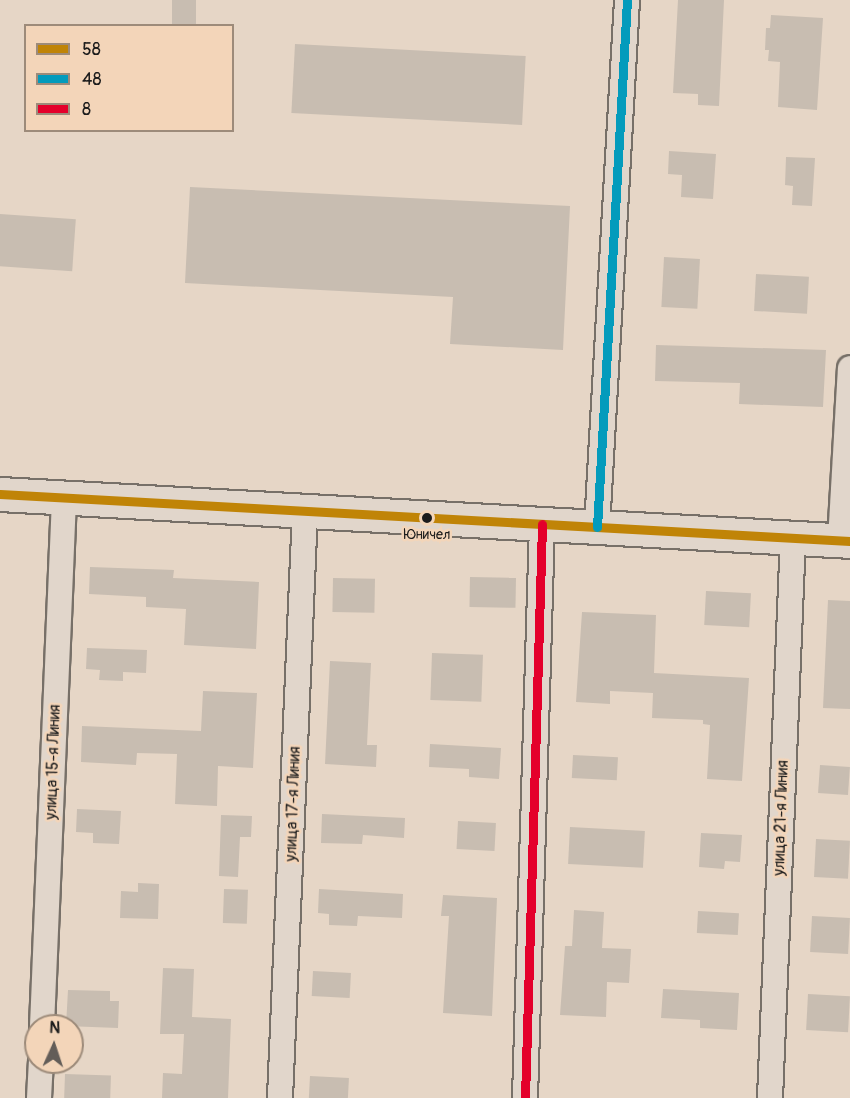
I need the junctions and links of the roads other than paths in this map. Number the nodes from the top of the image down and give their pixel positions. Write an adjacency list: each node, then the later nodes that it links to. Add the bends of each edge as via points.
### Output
1 (627, 0): 7 (street)
2 (850, 368): 9 (street)
3 (0, 494): 4 (main road)
4 (64, 498): 5 (main road); 10 (street, улица 15-я Линия)
5 (305, 511): 6 (main road); 13 (street, улица 17-я Линия)
6 (542, 524): 7 (main road); 14 (street)
7 (597, 527): 8 (main road)
8 (793, 538): 9 (main road); 15 (street, улица 21-я Линия)
9 (845, 541)
10 (42, 1014)
11 (40, 1074): 12 (street)
12 (39, 1098)
13 (280, 1098)
14 (525, 1098)
15 (770, 1098)

